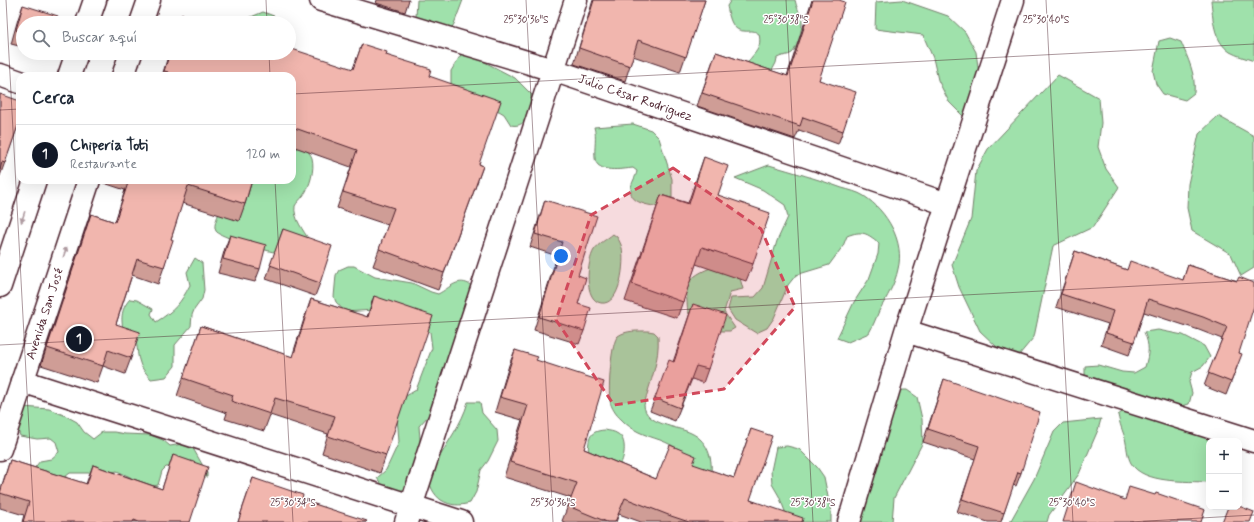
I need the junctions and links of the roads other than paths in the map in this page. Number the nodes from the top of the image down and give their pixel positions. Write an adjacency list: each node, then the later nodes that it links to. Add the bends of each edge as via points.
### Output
1 (95, 0): 6 (street)
2 (149, 0): 7 (street)
3 (321, 0): 10 (street, Julio César Rodriguez)
4 (576, 0): 10 (street)
5 (1013, 0): 17 (street)
6 (89, 16)
7 (143, 16)
8 (75, 60): 11 (street)
9 (129, 60): 12 (street)
10 (553, 70): 17 (street, Julio César Rodriguez); 23 (street)
11 (71, 72)
12 (125, 72)
13 (0, 75): 14 (street)
14 (16, 81)
15 (34, 184): 18 (street, one-way to 18)
16 (88, 184): 20 (street, Avenida San José, one-way to 16)
17 (947, 204): 19 (street)
18 (0, 286)
19 (906, 331): 21 (street); 25 (street)
20 (22, 381): 22 (street, Avenida San José); 23 (street)
21 (1254, 441)
22 (0, 448)
23 (408, 514): 24 (street)
24 (461, 522)
25 (849, 522)

